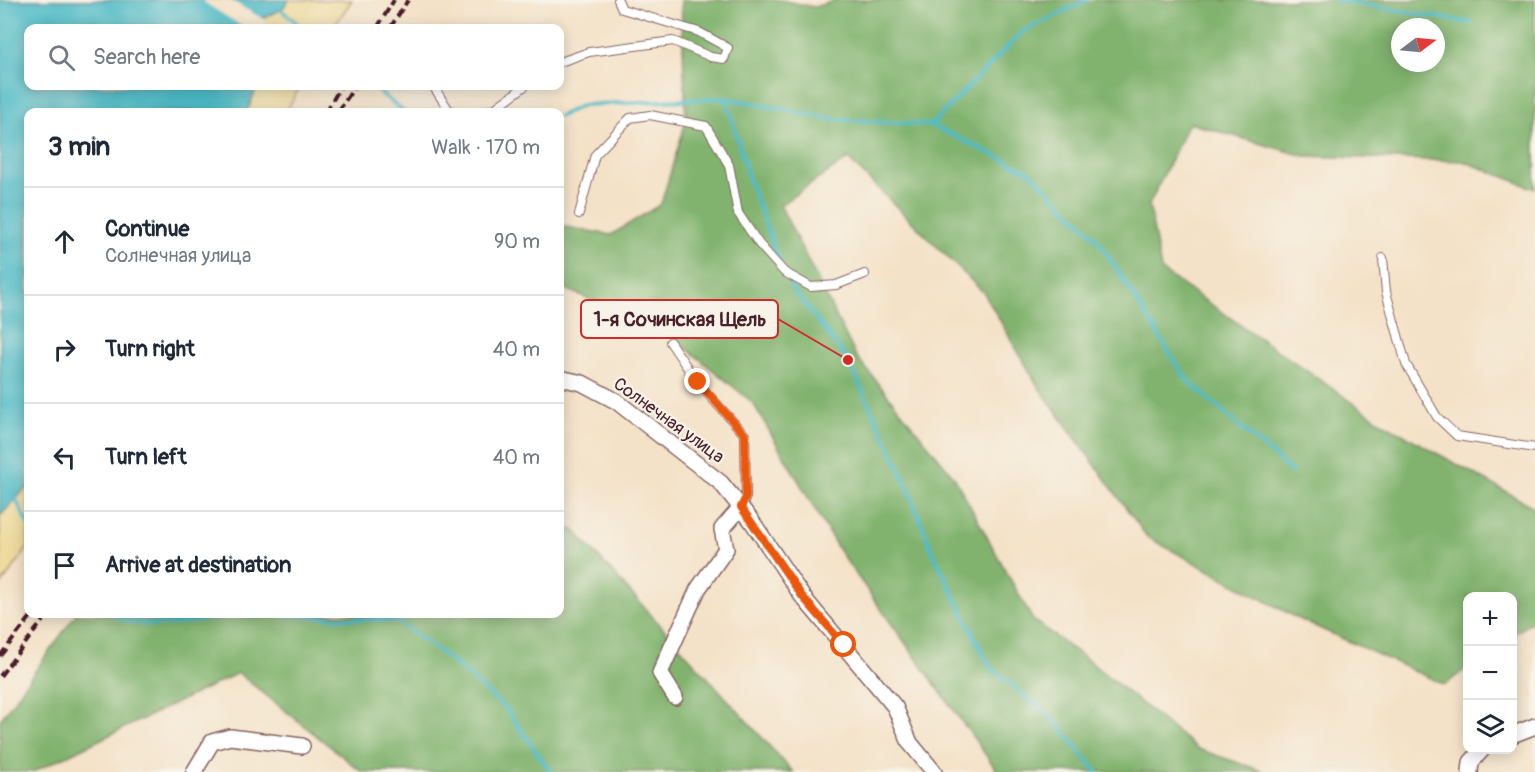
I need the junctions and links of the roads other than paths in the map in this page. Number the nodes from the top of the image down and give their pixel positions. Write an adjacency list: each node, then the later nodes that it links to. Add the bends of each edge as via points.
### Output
1 (618, 0): 2 (lane, via 622,9 699,32 728,48 724,58 711,57 673,41 589,52)
2 (564, 61)
3 (436, 90): 5 (lane)
4 (520, 90): 6 (lane)
5 (448, 108)
6 (495, 108)
7 (579, 214): 9 (lane, via 595,155 630,118 650,115 706,126 729,165 738,213 784,272 812,287 836,285)
8 (1383, 258): 12 (lane, via 1386,292 1406,364 1437,417 1457,436)
9 (865, 274)
10 (670, 342): 13 (lane, via 698,382 745,435 746,497)
11 (564, 379): 13 (street, Солнечная улица, via 582,383 616,401 721,483)
12 (1535, 448)
13 (741, 507): 14 (street, via 722,529 726,549 698,590 660,673); 20 (street, Солнечная улица, via 802,596 896,707 910,743)
14 (675, 697)
15 (1535, 726): 16 (street)
16 (1517, 733)
17 (302, 746): 19 (street, via 230,736 212,742)
18 (1478, 754): 21 (street, via 1471,762)
19 (194, 772)
20 (934, 772)
21 (1470, 772)

